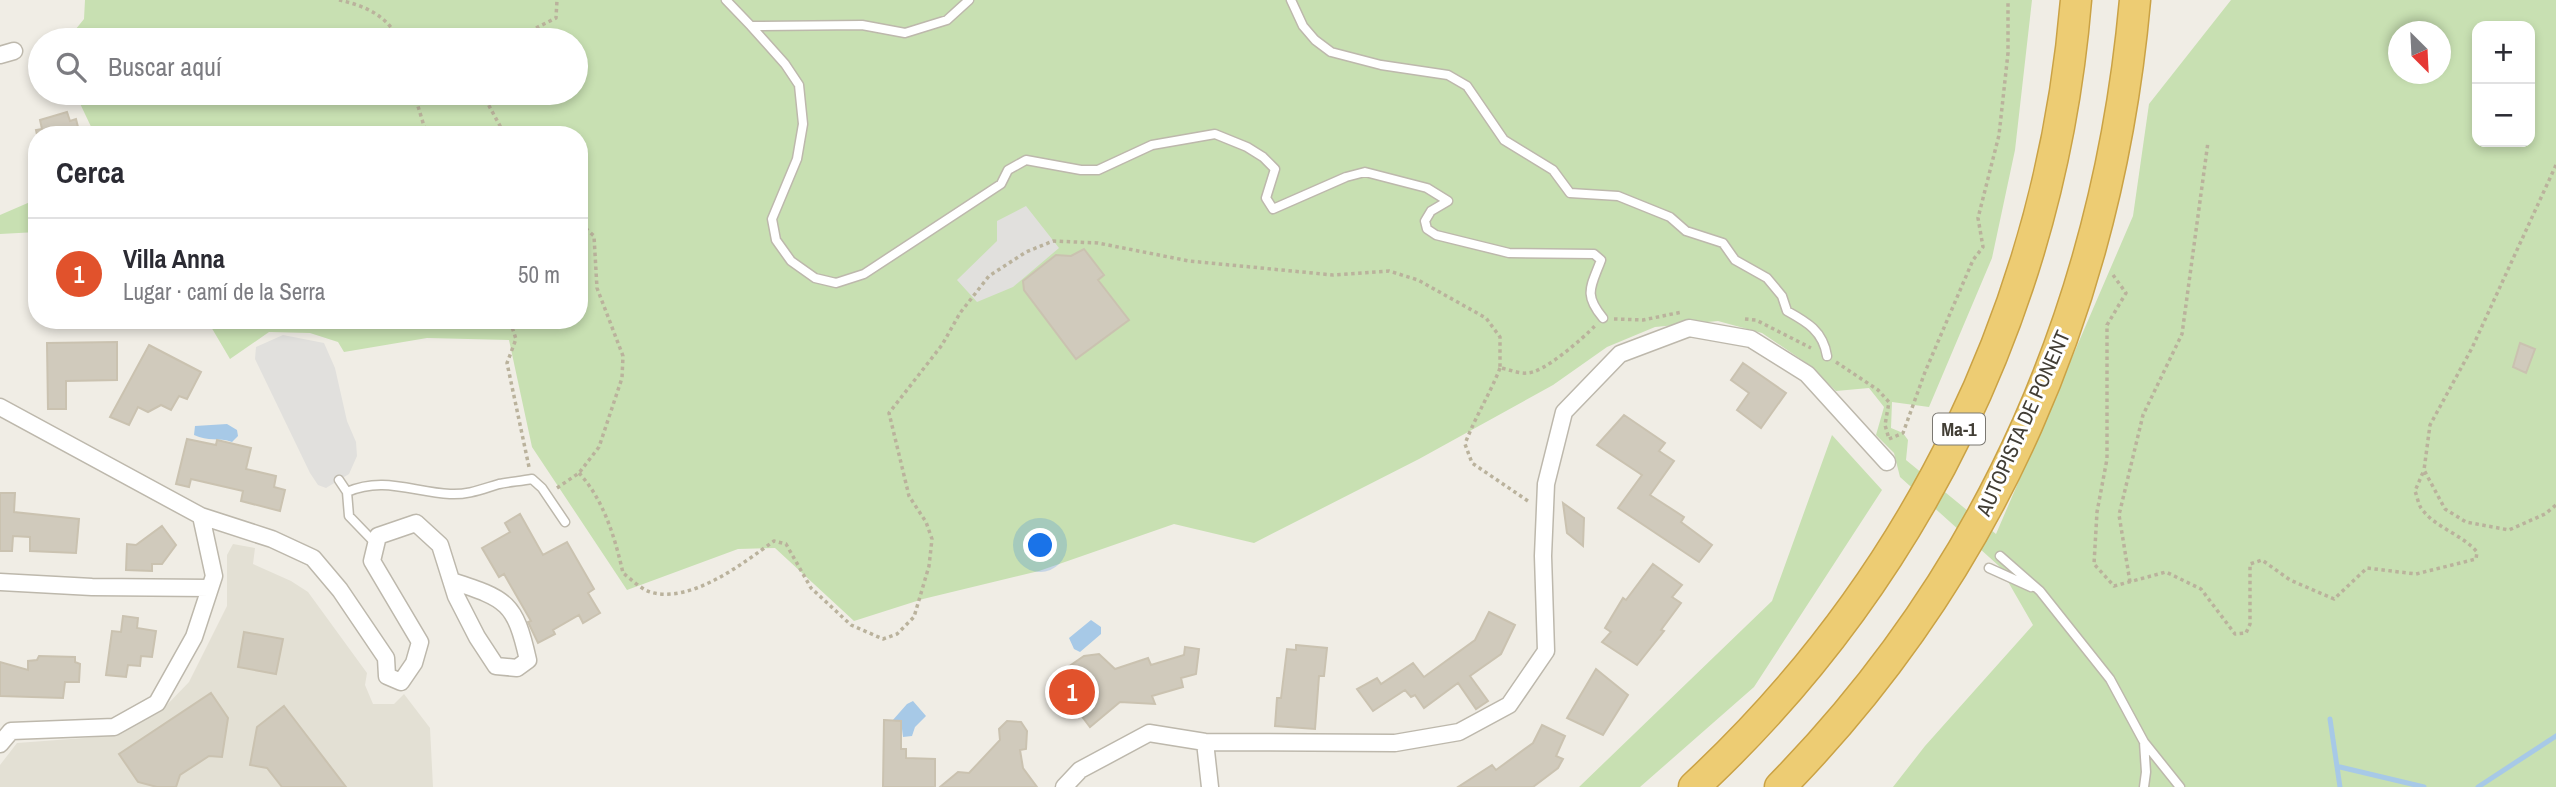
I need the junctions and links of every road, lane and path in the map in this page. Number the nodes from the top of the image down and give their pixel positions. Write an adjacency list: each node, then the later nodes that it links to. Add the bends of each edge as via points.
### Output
1 (339, 0): 10 (path, via 357,4 384,19)
2 (557, 0): 11 (path, via 556,18)
3 (726, 0): 9 (lane)
4 (968, 0): 9 (lane, via 947,20 905,33 862,24)
5 (1291, 0): 24 (lane, via 1303,26 1331,52 1448,75 1467,86 1504,140 1553,170 1570,193 1618,196 1670,217 1686,231 1723,243 1735,260 1767,278 1787,311 1818,332)
6 (2008, 0): 28 (path, via 1999,135 1978,218 1983,247 1973,260 1903,433)
7 (2076, 0): 54 (highway, Ma-1, via 2063,105 2034,240 1959,431 1919,507 1838,628 1776,704)
8 (2135, 0): 55 (highway, AUTOPISTA DE PONENT / Ma-1, via 2119,132 2097,230 2067,325 2010,462 1963,550 1909,633 1849,712)
9 (751, 26): 21 (lane, via 799,85 803,124 797,159 772,219 776,240 791,261 815,278 836,283 864,274 1001,184 1008,170 1026,160 1098,170 1152,145 1215,134 1247,147 1275,169 1266,198 1273,209 1365,172 1427,188 1448,201 1431,211 1425,221 1427,229 1436,234 1509,253 1594,254 1601,260 1590,289 1591,303)
10 (390, 28)
11 (536, 28)
12 (418, 105): 14 (path)
13 (489, 105): 15 (path)
14 (424, 126)
15 (500, 126)
16 (2208, 142): 46 (path, via 2182,334 2143,415 2119,515)
17 (2556, 165): 31 (path, via 2472,348 2430,425)
18 (588, 230): 32 (path, via 594,236 597,288 623,356 622,378 599,447)
19 (2113, 275): 46 (path, via 2126,293 2107,325 2107,459 2096,512 2094,565 2114,586)
20 (1689, 312): 21 (path, via 1643,320)
21 (1603, 318): 25 (path, via 1581,341 1529,374)
22 (1744, 319): 24 (path, via 1756,320)
23 (513, 329): 33 (path, via 516,339 508,363)
24 (1828, 356): 28 (path, via 1889,402 1885,425)
25 (1500, 368): 32 (path, via 1500,337 1486,318 1418,280 1389,271 1333,275 1215,264 1098,243 1054,241 1026,252 989,276 889,414 909,496 932,540 914,617 897,634 883,639 851,625 811,589 786,544 774,541 699,588 649,592 623,573 614,532); 38 (path, via 1465,444 1472,463)
26 (0, 407): 39 (street)
27 (1855, 425): 28 (path); 30 (street); 38 (street, via 1807,374 1751,339 1689,328 1620,354 1564,412 1546,484)
28 (1889, 439): 29 (path)
29 (1894, 446)
30 (1887, 462)
31 (2424, 470): 37 (path, via 2445,509 2466,522 2509,530); 46 (path, via 2415,491 2422,508 2472,546 2476,559 2416,574 2367,568 2334,599 2290,580 2262,560 2250,564 2250,624 2246,633 2235,634 2201,589 2166,572)
32 (579, 474): 36 (path)
33 (532, 479): 35 (lane, via 471,493 383,484 363,484); 36 (lane)
34 (339, 480): 35 (lane)
35 (347, 492): 41 (lane, via 349,516)
36 (547, 495): 40 (lane)
37 (2556, 505)
38 (1545, 512): 50 (street, via 1546,651 1509,705 1459,732 1395,743)
39 (201, 516): 41 (street, via 313,558 386,658 387,676 401,682 414,663 420,642 372,561); 47 (street, via 215,576)
40 (565, 522)
41 (376, 544): 45 (street, via 378,536 416,523 440,545)
42 (2000, 556): 48 (lane)
43 (1989, 568): 48 (lane)
44 (0, 582): 47 (street)
45 (452, 582): 45 (street, via 484,592 512,608 528,660 517,668 496,666)
46 (2130, 582)
47 (210, 588): 49 (street, via 194,637 157,704 114,727)
48 (2040, 591): 51 (lane, via 2109,679)
49 (4, 735)
50 (1205, 742): 52 (street, via 1149,733 1080,770); 53 (street)
51 (2144, 742): 56 (lane); 57 (lane)
52 (1064, 787)
53 (1210, 787)
54 (1694, 787)
55 (1780, 787)
56 (2144, 787)
57 (2180, 787)

